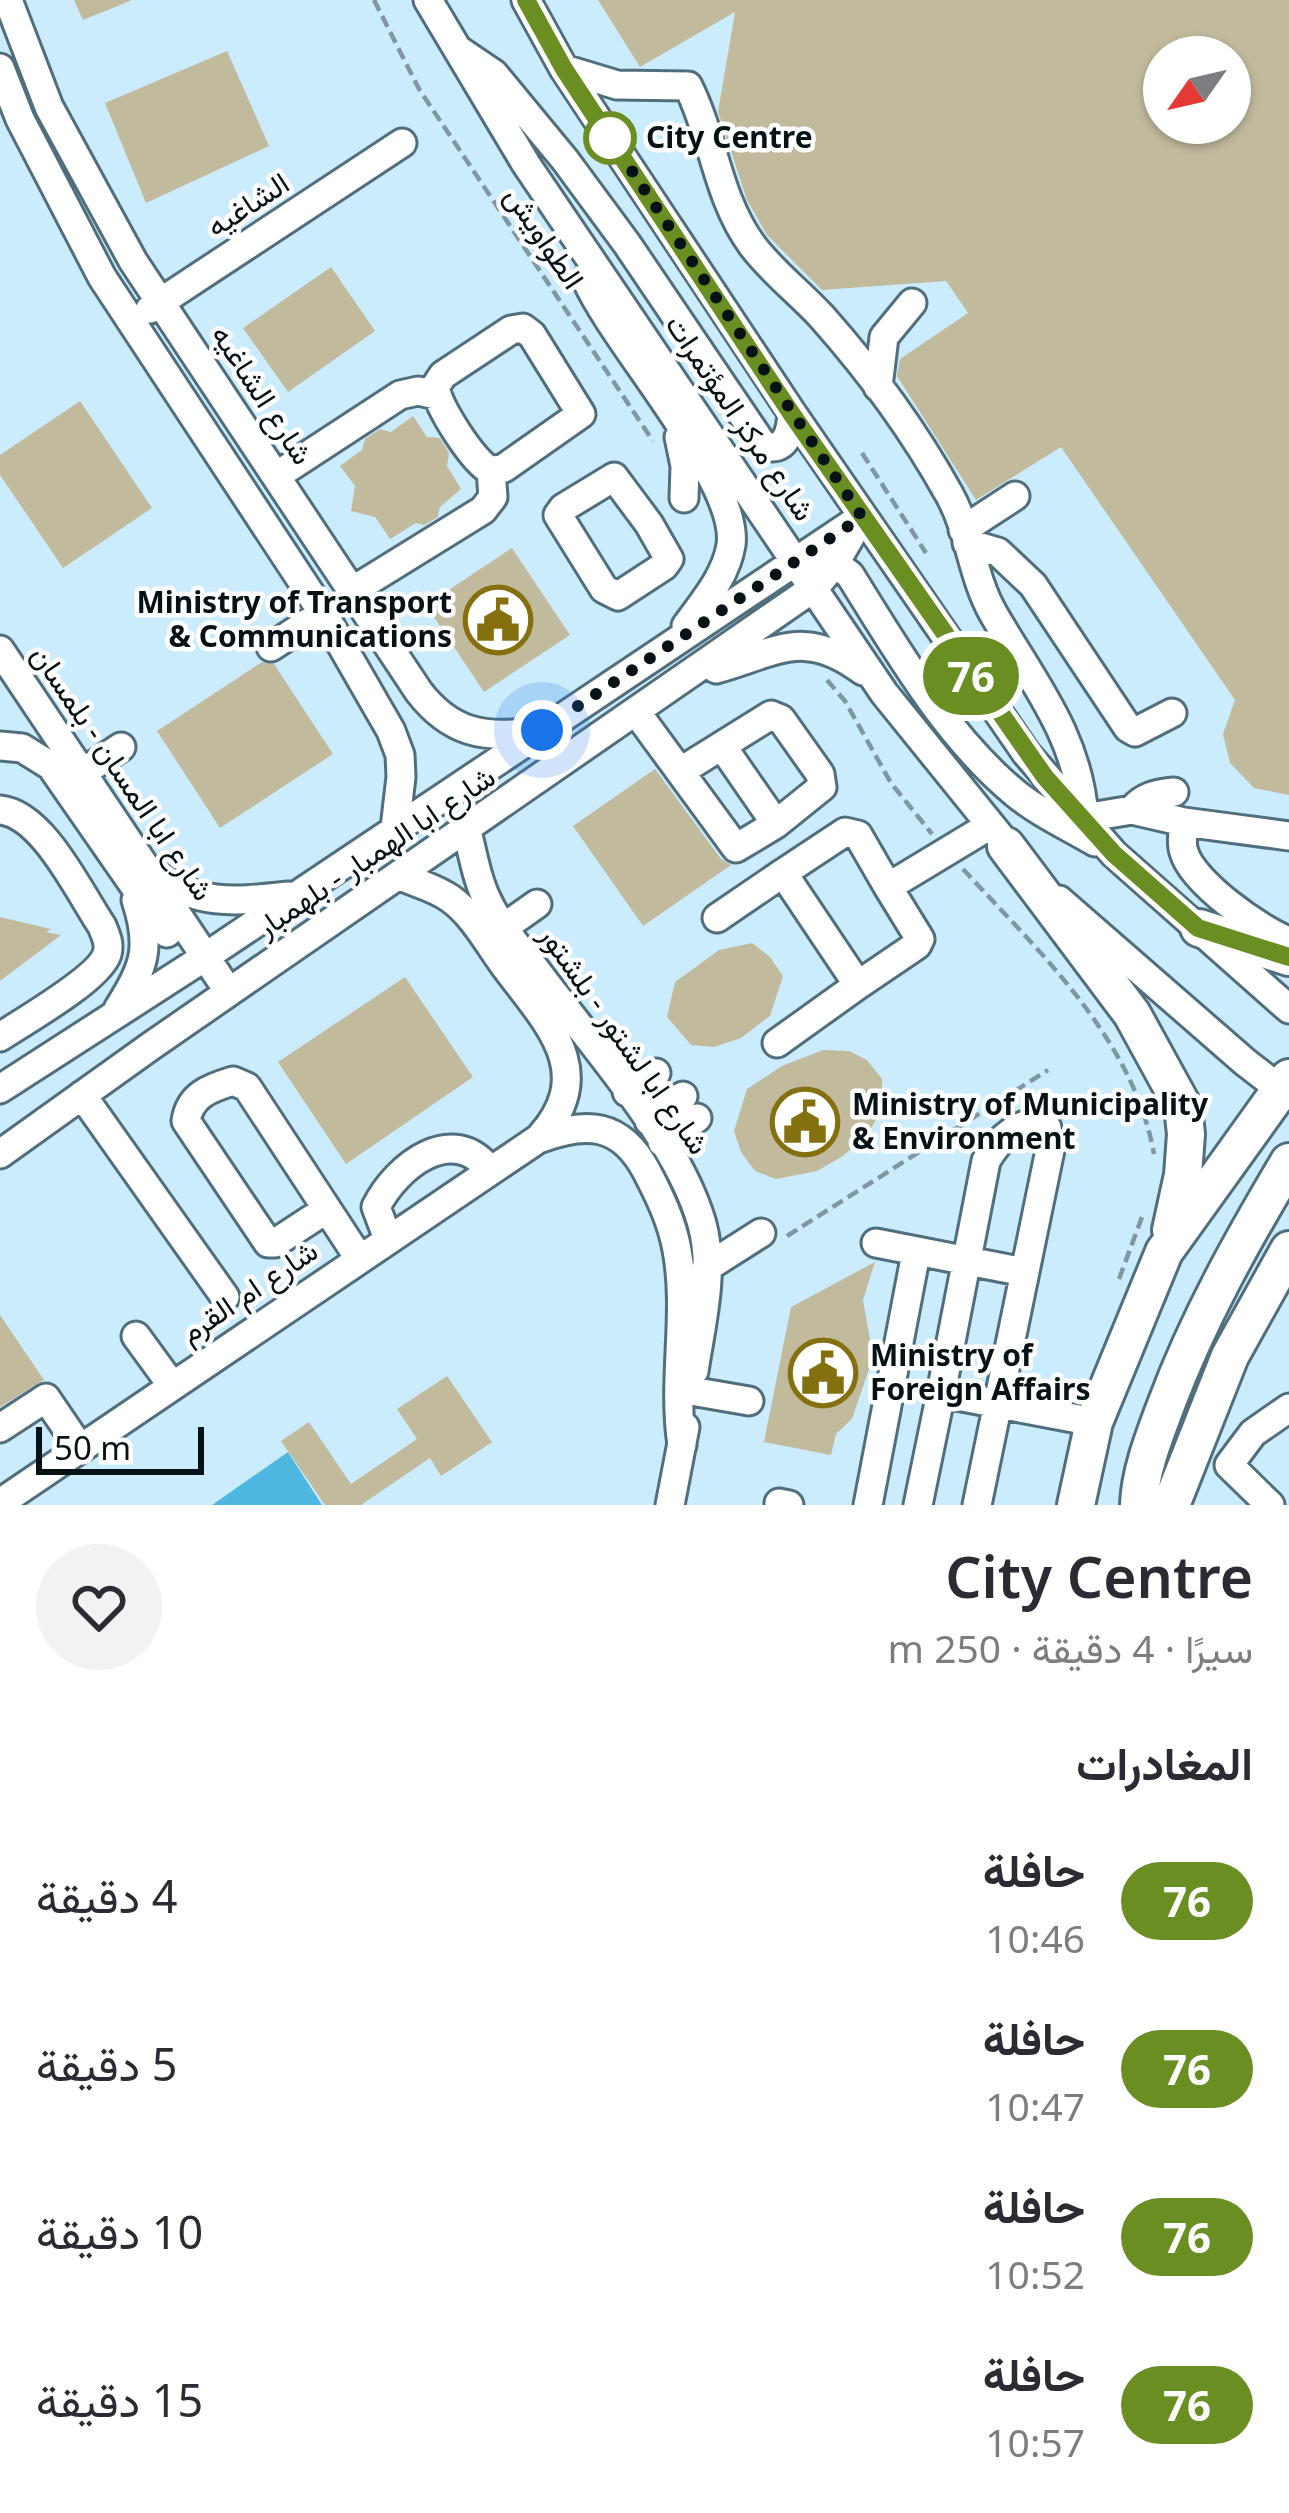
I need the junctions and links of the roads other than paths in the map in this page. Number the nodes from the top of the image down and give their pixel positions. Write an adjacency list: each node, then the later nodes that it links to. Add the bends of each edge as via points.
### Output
1 (8, 0): 7 (street, شارع الشاغيه)
2 (428, 0): 4 (street, شارع مركز المؤتمرات)
3 (532, 5): 6 (street, شارع مركز المؤتمرات)
4 (452, 45): 10 (street, شارع مركز المؤتمرات); 17 (street, via 494,74 565,160 763,445 784,443)
5 (0, 68): 8 (street)
6 (564, 69): 14 (street, via 617,85 688,86 728,207 752,245); 17 (street, شارع مركز المؤتمرات)
7 (55, 118): 8 (street); 11 (street, شارع الشاغيه)
8 (26, 131): 13 (street)
9 (402, 143): 11 (street, الشاغيه)
10 (574, 234): 16 (street, via 590,288); 26 (street, شارع مركز المؤتمرات)
11 (160, 302): 13 (street, الشاغيه); 19 (street, شارع الشاغيه)
12 (912, 303): 14 (street, via 884,337)
13 (131, 322): 30 (street)
14 (878, 386): 25 (street, via 950,495)
15 (436, 395): 18 (street); 18 (street, via 443,375 511,330 532,335 581,414); 19 (street, via 400,395)
16 (672, 412): 21 (street); 22 (street)
17 (791, 413): 23 (street, شارع مركز المؤتمرات)
18 (491, 471): 29 (street, via 493,497 483,510)
19 (276, 476): 29 (street, شارع الشاغيه)
20 (1015, 496): 25 (street)
21 (684, 498): 22 (street); 24 (street)
22 (723, 500): 31 (street, via 731,527 724,567)
23 (862, 517): 26 (street, شارع ابا الهمبار - بلهمبار); 27 (street, شارع ابا الهمبار - بلهمبار); 46 (street, شارع مركز المؤتمرات, via 1016,739)
24 (649, 524)
25 (965, 537): 37 (street, via 998,552 1033,584 1128,728 1147,729); 46 (street, via 988,604 1067,743)
26 (796, 560): 27 (street); 28 (street, شارع مركز المؤتمرات); 31 (street, شارع ابا الهمبار - بلهمبار)
27 (835, 563): 28 (street, شارع ابا الهمبار - بلهمبار); 52 (street, via 978,758 1015,793)
28 (815, 587): 34 (street, شارع ابا الهمبار - بلهمبار); 35 (street, شارع مركز المؤتمرات)
29 (352, 592): 38 (street, شارع الشاغيه, via 446,721 482,734)
30 (323, 613): 32 (street); 48 (street, via 400,755)
31 (676, 639): 38 (street, شارع ابا الهمبار - بلهمبار)
32 (271, 647)
33 (0, 650): 43 (street, شارع ابا المسان - بلمسان)
34 (694, 673): 35 (street, via 789,645 825,647); 36 (street, شارع ابا الهمبار - بلهمبار)
35 (884, 693): 50 (street, شارع مركز المؤتمرات)
36 (637, 712): 42 (street); 49 (street, شارع ابا الهمبار - بلهمبار)
37 (1172, 712)
38 (542, 730): 48 (street, شارع ابا الهمبار - بلهمبار)
39 (0, 746): 53 (street, شارع ابا المسان - بلمسان, via 22,748 51,766)
40 (722, 746): 42 (street); 47 (street); 47 (street, via 776,716 820,774 819,791)
41 (121, 747): 43 (street)
42 (681, 771): 47 (street, via 736,848)
43 (82, 773): 53 (street, شارع ابا المسان - بلمسان)
44 (1178, 807): 46 (street); 51 (street); 62 (street, via 1191,866)
45 (0, 810): 69 (street, via 38,829 108,943 92,973)
46 (1084, 818): 52 (street, شارع مركز المؤتمرات)
47 (776, 824)
48 (394, 828): 57 (street, شارع ابا الهمبار - بلهمبار)
49 (467, 831): 55 (street, شارع ابا الهمبار - بلهمبار); 60 (street, شارع ابا لشتور - بلشتور)
50 (997, 836): 56 (street, via 946,851); 72 (street, شارع مركز المؤتمرات, via 1051,893); 87 (main road, via 1132,1014 1183,1107 1184,1175)
51 (1289, 836)
52 (1114, 854): 61 (street, شارع مركز المؤتمرات)
53 (133, 866): 57 (street, via 202,900); 64 (street, شارع ابا المسان - بلمسان); 68 (street, via 147,942)
54 (783, 873): 56 (street, via 853,833); 59 (street); 65 (street)
55 (400, 876): 66 (street, شارع ابا الهمبار - بلهمبار); 78 (street, شارع ام القرم, via 467,914 561,1044 562,1106)
56 (888, 887): 65 (street, via 920,938)
57 (291, 896): 64 (street, شارع ابا الهمبار - بلهمبار)
58 (537, 904): 60 (street)
59 (717, 918)
60 (503, 928): 74 (street, شارع ابا لشتور - بلشتور)
61 (1198, 928): 63 (main road); 67 (street, شارع مركز المؤتمرات)
62 (1289, 941)
63 (1289, 957)
64 (198, 962): 66 (street, شارع ابا المسان - بلمسان); 68 (street, شارع ابا الهمبار - بلهمبار)
65 (857, 985): 70 (street)
66 (221, 997): 75 (street, شارع ابا الهمبار - بلهمبار)
67 (1289, 1009)
68 (114, 1016): 73 (street, شارع ابا الهمبار - بلهمبار)
69 (0, 1037)
70 (777, 1043)
71 (656, 1073): 74 (street)
72 (1286, 1088): 87 (main road)
73 (0, 1089)
74 (627, 1092): 77 (street, شارع ابا لشتور - بلشتور)
75 (82, 1095): 79 (street, شارع ابا الهمبار - بلهمبار); 93 (street)
76 (690, 1107): 77 (street)
77 (655, 1131): 90 (street, شارع ابا لشتور - بلشتور, via 686,1184)
78 (538, 1139): 81 (street, شارع ام القرم); 103 (street, شارع ام القرم, via 582,1127 625,1140 664,1205 681,1283)
79 (0, 1154)
80 (1289, 1162): 111 (main road, via 1202,1316 1159,1424)
81 (490, 1171): 84 (street, شارع ام القرم); 84 (street, via 457,1146 412,1166 376,1208)
82 (327, 1209): 82 (street, via 247,1088 218,1085 188,1108 186,1121 268,1243); 89 (street)
83 (767, 1230): 90 (street)
84 (388, 1239): 89 (street, شارع ام القرم)
85 (876, 1243): 88 (street)
86 (1289, 1250): 112 (main road, via 1231,1356)
87 (1164, 1252): 101 (main road)
88 (916, 1253): 91 (street); 107 (street)
89 (359, 1258): 95 (street, شارع ام القرم)
90 (707, 1261): 96 (street, شارع ابا لشتور - بلشتور)
91 (966, 1264): 92 (street); 92 (street, via 994,1145 1037,1123 1047,1128 1050,1150); 97 (street)
92 (1024, 1272): 99 (street)
93 (225, 1297)
94 (136, 1336): 95 (street)
95 (171, 1384): 104 (street, شارع ام القرم)
96 (691, 1390): 98 (street); 103 (street, شارع ابا لشتور - بلشتور)
97 (941, 1393): 99 (street); 108 (street)
98 (749, 1401)
99 (997, 1401): 101 (street); 109 (street)
100 (1289, 1408): 113 (street, via 1253,1433 1229,1465)
101 (1094, 1422): 110 (main road)
102 (0, 1428): 104 (street, via 46,1398)
103 (682, 1445): 106 (street, شارع ابا لشتور - بلشتور)
104 (80, 1448): 105 (street, شارع ام القرم)
105 (0, 1503)
106 (670, 1505)
107 (868, 1505)
108 (918, 1505)
109 (977, 1505)
110 (1076, 1505)
111 (1139, 1505)
112 (1171, 1505)
113 (1270, 1505)

